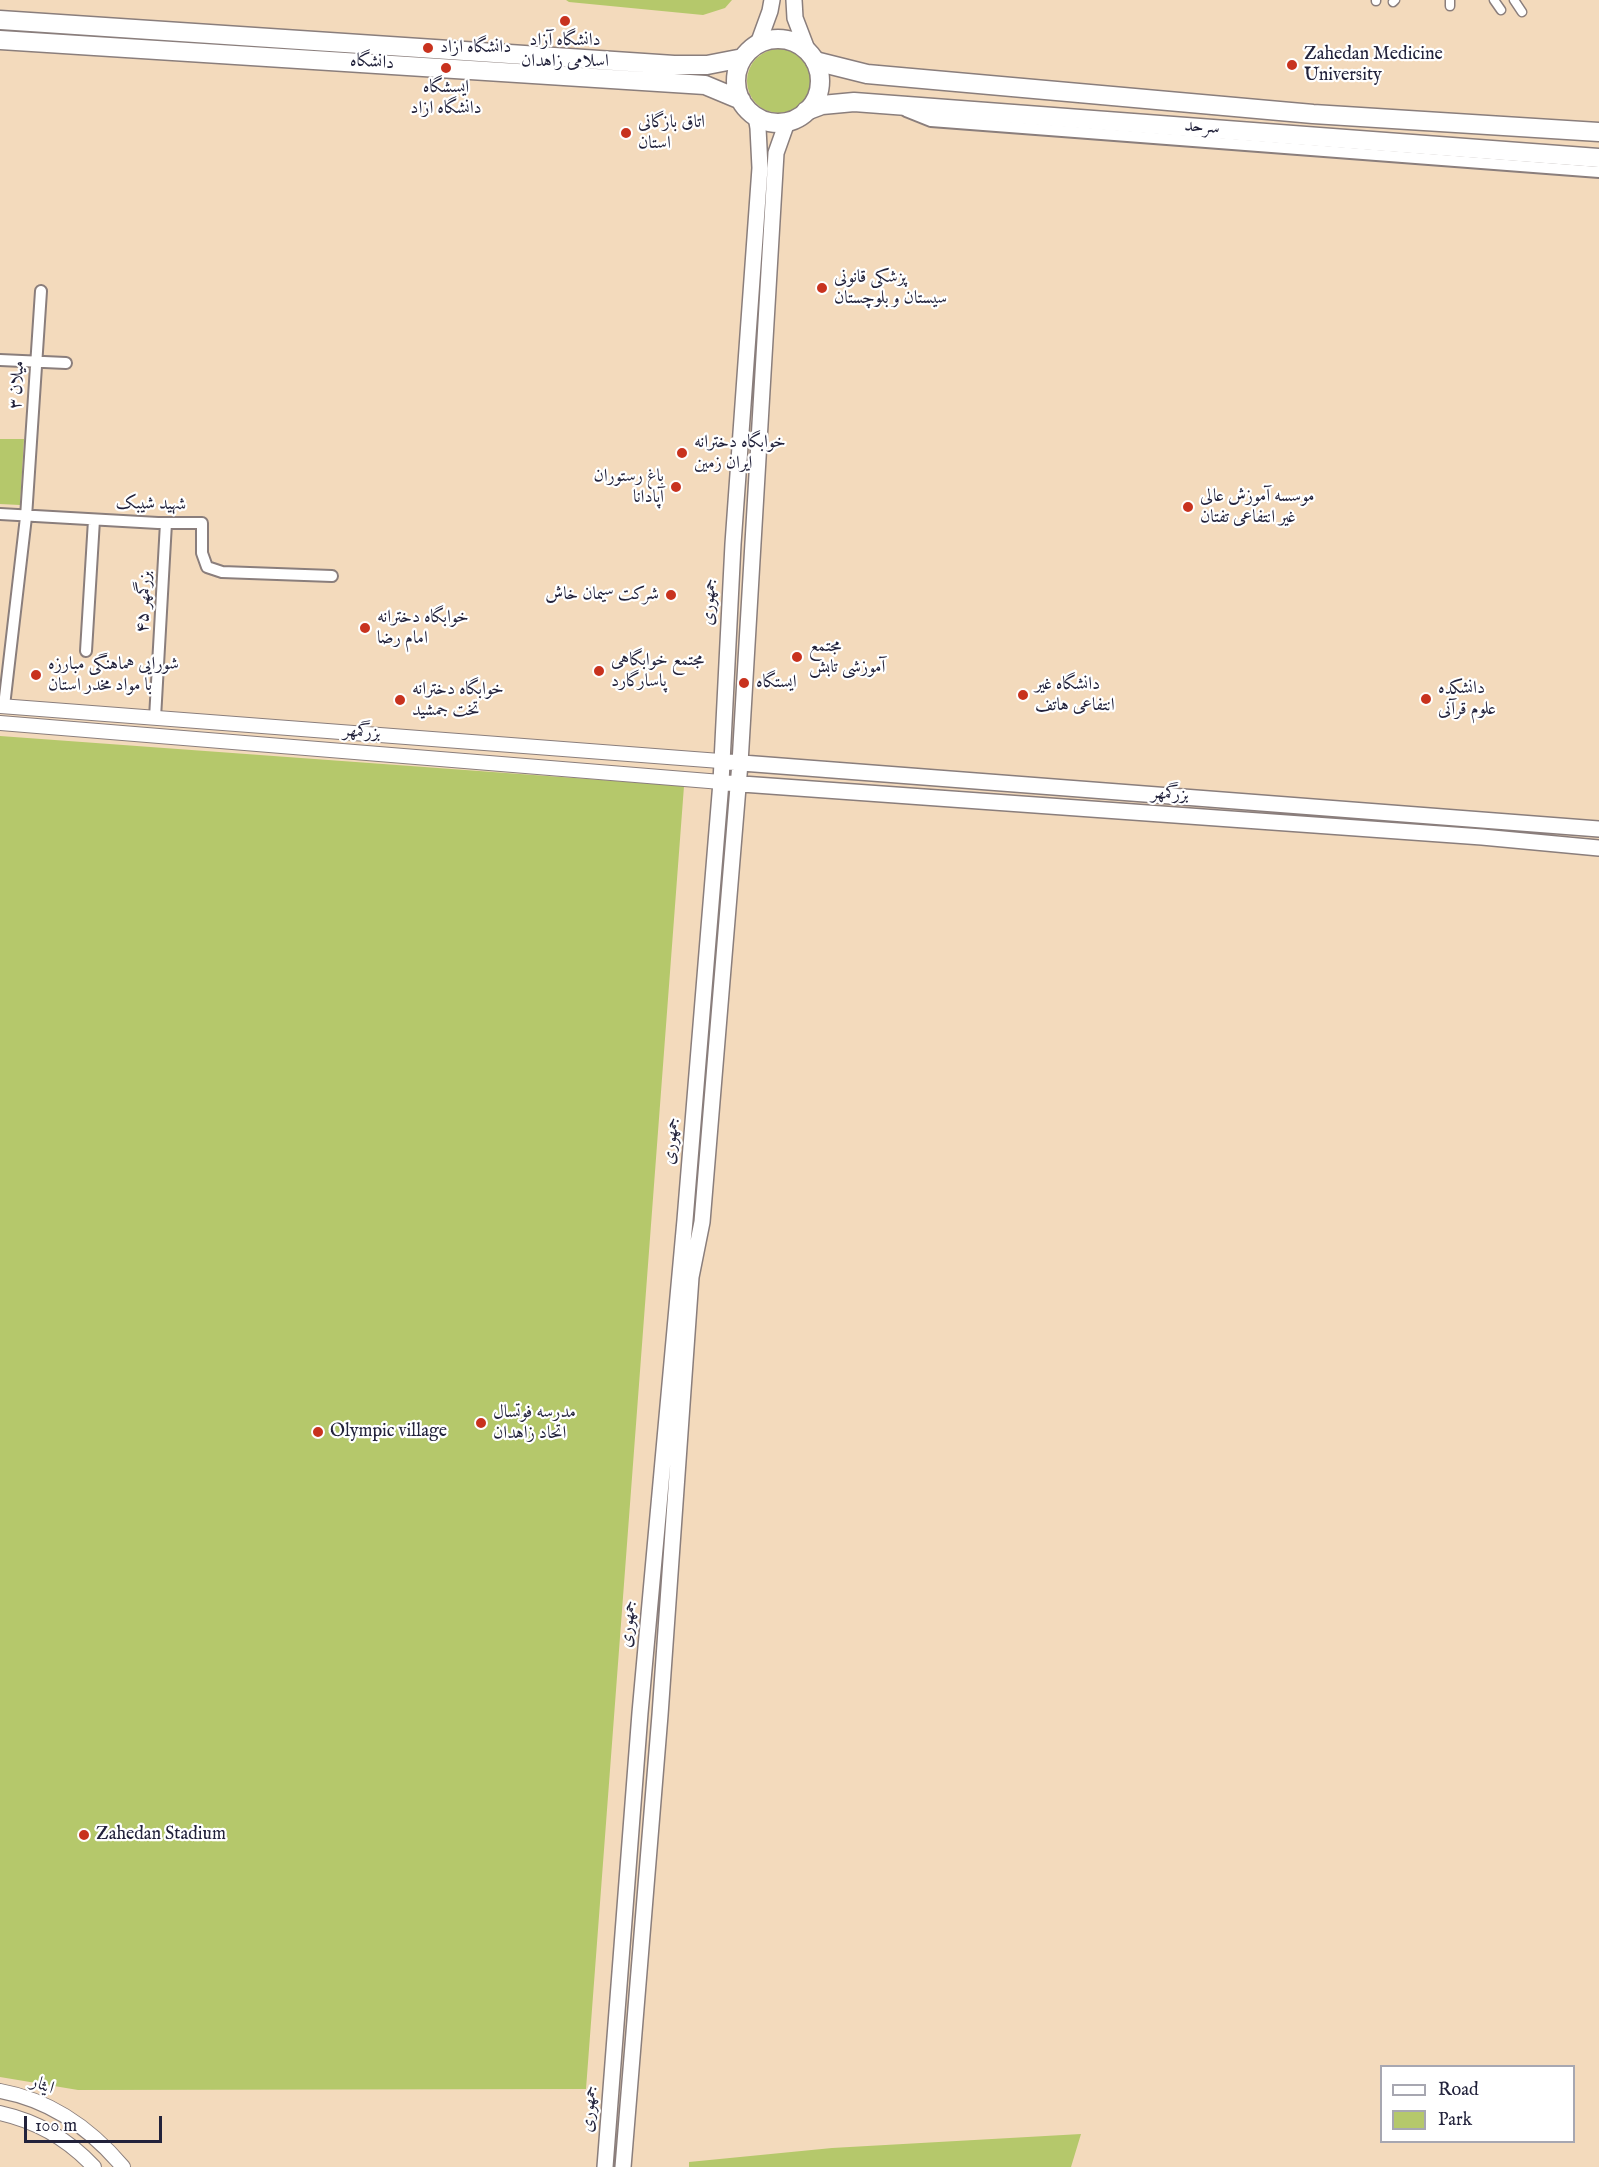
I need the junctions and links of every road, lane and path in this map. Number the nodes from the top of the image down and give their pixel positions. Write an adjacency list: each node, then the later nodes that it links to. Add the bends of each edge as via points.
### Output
1 (772, 0): 10 (main road)
2 (794, 0): 12 (main road, via 795,18)
3 (1494, 0): 5 (street)
4 (1514, 0): 6 (street)
5 (1501, 10)
6 (1522, 12)
7 (0, 20): 8 (main road, دانشگاه)
8 (118, 28): 11 (main road); 13 (main road, دانشگاه, via 692,65)
9 (0, 40): 11 (main road, دانشگاه)
10 (758, 44): 12 (main road, via 768,40 790,41); 13 (main road)
11 (116, 47): 14 (main road, دانشگاه, via 705,85)
12 (812, 57): 16 (main road, via 820,82); 19 (main road, سرحد, via 867,74 1254,109)
13 (742, 58): 14 (main road, via 736,79)
14 (741, 100): 17 (main road)
15 (892, 106): 16 (main road, سرحد, via 836,103); 20 (main road, سرحد); 21 (street, via 931,121)
16 (806, 111): 18 (main road)
17 (756, 116): 18 (main road, via 766,121); 30 (main road, جمهوری, via 760,168)
18 (787, 122): 31 (main road, جمهوری, via 776,153)
19 (1599, 132)
20 (1599, 158)
21 (1599, 172)
22 (41, 291): 24 (street, میلان ۳)
23 (0, 360): 24 (street)
24 (36, 363): 25 (street); 27 (street, میلان ۳)
25 (66, 363)
26 (0, 514): 27 (street, شهید شیبک)
27 (26, 517): 28 (street, شهید شیبک); 34 (street, میلان ۳)
28 (94, 520): 29 (street, شهید شیبک); 33 (street)
29 (166, 523): 32 (street, شهید شیبک, via 202,523 202,553 207,567 222,572); 35 (street, بزرگمهر ۴۵)
30 (733, 544): 31 (main road); 40 (main road, جمهوری)
31 (751, 547): 41 (main road, جمهوری)
32 (332, 576)
33 (86, 651)
34 (2, 706): 35 (street, بزرگمهر)
35 (161, 718): 37 (street, بزرگمهر); 38 (street)
36 (0, 723): 38 (street, بزرگمهر)
37 (391, 736): 39 (street); 40 (street, بزرگمهر)
38 (165, 737): 39 (street, بزرگمهر)
39 (389, 755): 43 (street, بزرگمهر)
40 (720, 761): 41 (main road, بزرگمهر); 43 (main road, جمهوری)
41 (740, 763): 42 (main road, بزرگمهر); 44 (main road, جمهوری)
42 (948, 778): 45 (main road); 46 (main road, بزرگمهر)
43 (721, 782): 44 (main road, بزرگمهر); 48 (main road, جمهوری)
44 (737, 783): 45 (main road, بزرگمهر); 49 (main road, جمهوری)
45 (946, 798): 47 (main road, بزرگمهر)
46 (1599, 829)
47 (1599, 848)
48 (685, 1220): 49 (main road); 50 (main road, جمهوری)
49 (702, 1222): 51 (main road, جمهوری, via 691,1277)
50 (640, 1713): 51 (main road); 56 (main road, جمهوری)
51 (660, 1715): 57 (main road, جمهوری)
52 (0, 2091): 55 (street, ایثار, via 67,2116 99,2141)
53 (0, 2113): 54 (street, via 55,2135)
54 (94, 2167)
55 (123, 2167)
56 (605, 2167)
57 (622, 2167)

